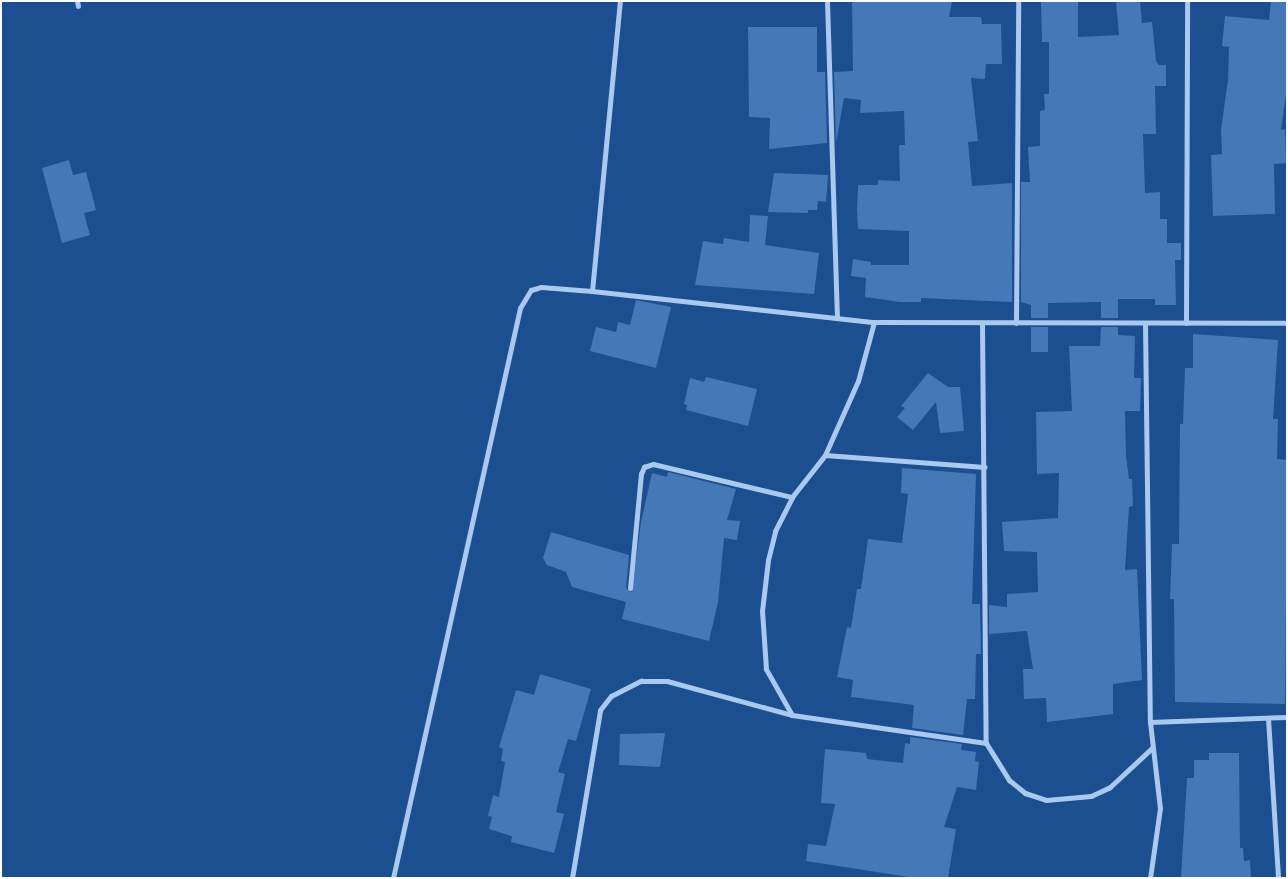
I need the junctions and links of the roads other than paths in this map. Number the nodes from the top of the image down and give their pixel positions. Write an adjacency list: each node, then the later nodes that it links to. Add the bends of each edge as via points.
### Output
1 (620, 1): 5 (street)
2 (827, 1): 6 (street)
3 (1018, 1): 8 (street)
4 (1186, 1): 10 (street)
5 (592, 291): 6 (street); 23 (street, via 542,287 525,296 520,308)
6 (837, 318): 7 (street)
7 (874, 322): 12 (street); 13 (street, via 858,380)
8 (1016, 323): 9 (street); 12 (street)
9 (1146, 323): 10 (street); 20 (street)
10 (1186, 323): 11 (street)
11 (1287, 323)
12 (982, 324): 14 (street)
13 (826, 455): 14 (street); 15 (street)
14 (985, 467): 21 (street)
15 (792, 497): 16 (street, via 653,464 644,467); 17 (street, via 776,531 768,560 762,640 766,669)
16 (630, 588)
17 (792, 715): 21 (street); 24 (street, via 667,682 641,681 611,696 600,710)
18 (1287, 717): 19 (street)
19 (1268, 718): 20 (street); 26 (street)
20 (1150, 722): 22 (street)
21 (986, 743): 22 (street, via 1009,780 1025,793 1046,800 1091,796 1110,788)
22 (1152, 748): 25 (street, via 1160,808)
23 (393, 878)
24 (572, 878)
25 (1150, 878)
26 (1278, 878)

